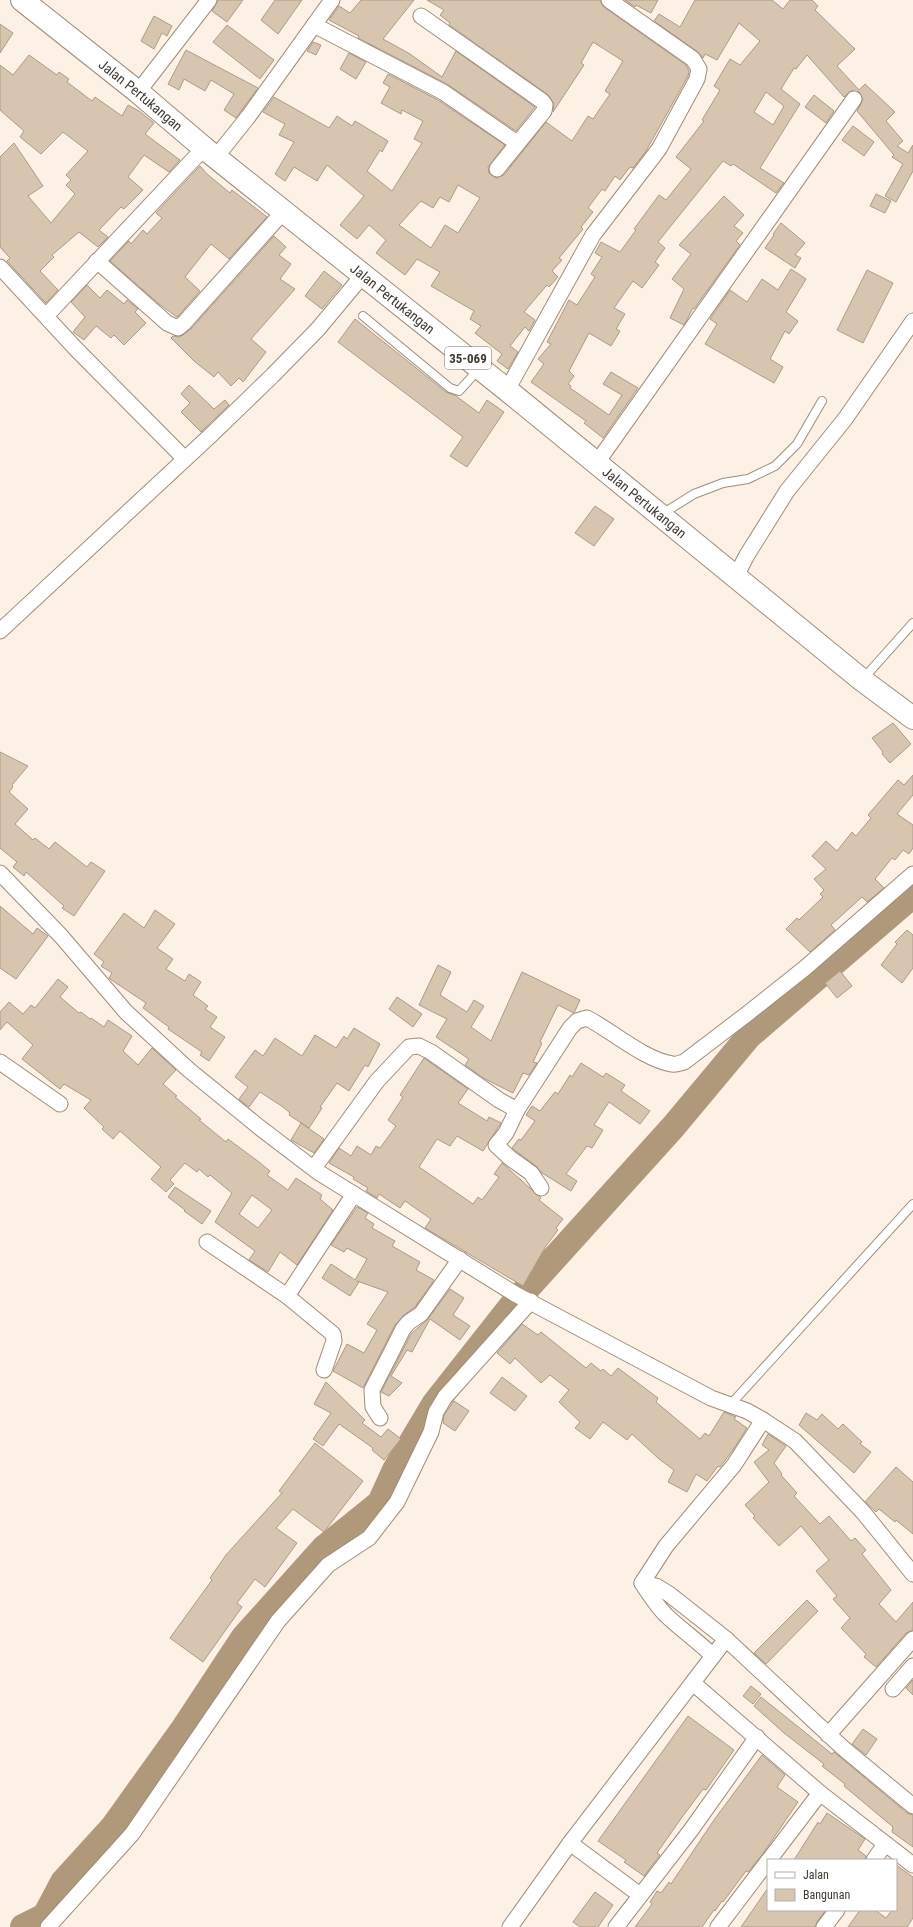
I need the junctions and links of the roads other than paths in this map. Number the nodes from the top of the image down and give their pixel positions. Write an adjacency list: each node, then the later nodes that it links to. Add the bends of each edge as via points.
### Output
1 (22, 0): 7 (main road, Jalan Pertukangan / 35-069)
2 (208, 0): 7 (street)
3 (332, 0): 6 (street)
4 (609, 0): 20 (street, via 694,59 698,69 697,79 659,149 594,236)
5 (421, 16): 9 (street, via 542,101 545,105 544,111)
6 (314, 25): 9 (street, via 443,92); 10 (street, via 248,117)
7 (138, 92): 10 (main road, Jalan Pertukangan / 35-069)
8 (854, 99): 23 (street)
9 (517, 143): 11 (street)
10 (210, 152): 12 (main road, Jalan Pertukangan / 35-069); 13 (street)
11 (497, 169)
12 (284, 211): 13 (street, via 178,328 167,323); 15 (main road, Jalan Pertukangan / 35-069)
13 (97, 261): 16 (street)
14 (0, 267): 16 (street)
15 (363, 274): 19 (main road, Jalan Pertukangan / 35-069); 22 (street, via 318,330)
16 (46, 316): 22 (street)
17 (363, 316): 19 (lane, via 450,388 459,391)
18 (913, 321): 25 (street, via 844,420 788,491)
19 (480, 368): 20 (main road, Jalan Pertukangan / 35-069)
20 (507, 390): 23 (main road, Jalan Pertukangan / 35-069)
21 (822, 401): 24 (lane, via 797,444 775,466 748,479 723,483 694,494)
22 (185, 458): 27 (street)
23 (596, 464): 24 (main road, Jalan Pertukangan / 35-069)
24 (660, 516): 25 (main road, Jalan Pertukangan / 35-069)
25 (736, 576): 28 (main road, Jalan Pertukangan / 35-069)
26 (913, 623): 28 (lane)
27 (0, 631)
28 (862, 680): 29 (main road, Jalan Pertukangan / 35-069)
29 (913, 718)
30 (0, 873): 35 (street, via 61,936 126,1012 189,1070)
31 (913, 874): 34 (street, via 805,968 684,1062 673,1065 654,1059 587,1018 577,1021)
32 (0, 1062): 33 (street)
33 (60, 1104)
34 (517, 1110): 35 (street, via 431,1052 419,1046 409,1047 377,1082); 36 (street, via 506,1133 496,1145 531,1173)
35 (314, 1168): 37 (street)
36 (541, 1188)
37 (354, 1194): 40 (street); 41 (street)
38 (913, 1204): 44 (lane)
39 (207, 1242): 41 (street)
40 (460, 1259): 42 (street); 45 (street, via 421,1314 403,1329 372,1390 373,1407)
41 (287, 1296): 43 (street, via 332,1334 334,1341)
42 (523, 1297): 44 (street, via 711,1398); 67 (street, via 445,1397 397,1502 369,1538 328,1565 278,1621 132,1834)
43 (324, 1370)
44 (731, 1404): 46 (street)
45 (380, 1418)
46 (764, 1420): 47 (street, via 795,1441 863,1512); 48 (street, via 734,1465 666,1546)
47 (913, 1574)
48 (642, 1583): 49 (street, via 656,1586 669,1594); 51 (street, via 668,1617)
49 (726, 1639): 51 (street); 55 (street)
50 (913, 1639): 55 (street)
51 (713, 1656): 53 (street)
52 (913, 1666): 54 (street)
53 (693, 1683): 56 (street); 59 (street)
54 (893, 1689)
55 (828, 1735): 58 (street)
56 (757, 1737): 57 (street); 65 (street)
57 (820, 1793): 60 (street); 61 (street)
58 (913, 1806)
59 (570, 1843): 65 (street); 68 (street)
60 (885, 1844): 62 (street); 64 (street)
61 (770, 1859)
62 (875, 1859)
63 (767, 1862): 70 (street)
64 (913, 1865)
65 (640, 1895): 69 (street)
66 (836, 1911): 71 (street)
67 (48, 1927)
68 (510, 1927)
69 (616, 1927)
70 (718, 1927)
71 (824, 1927)

